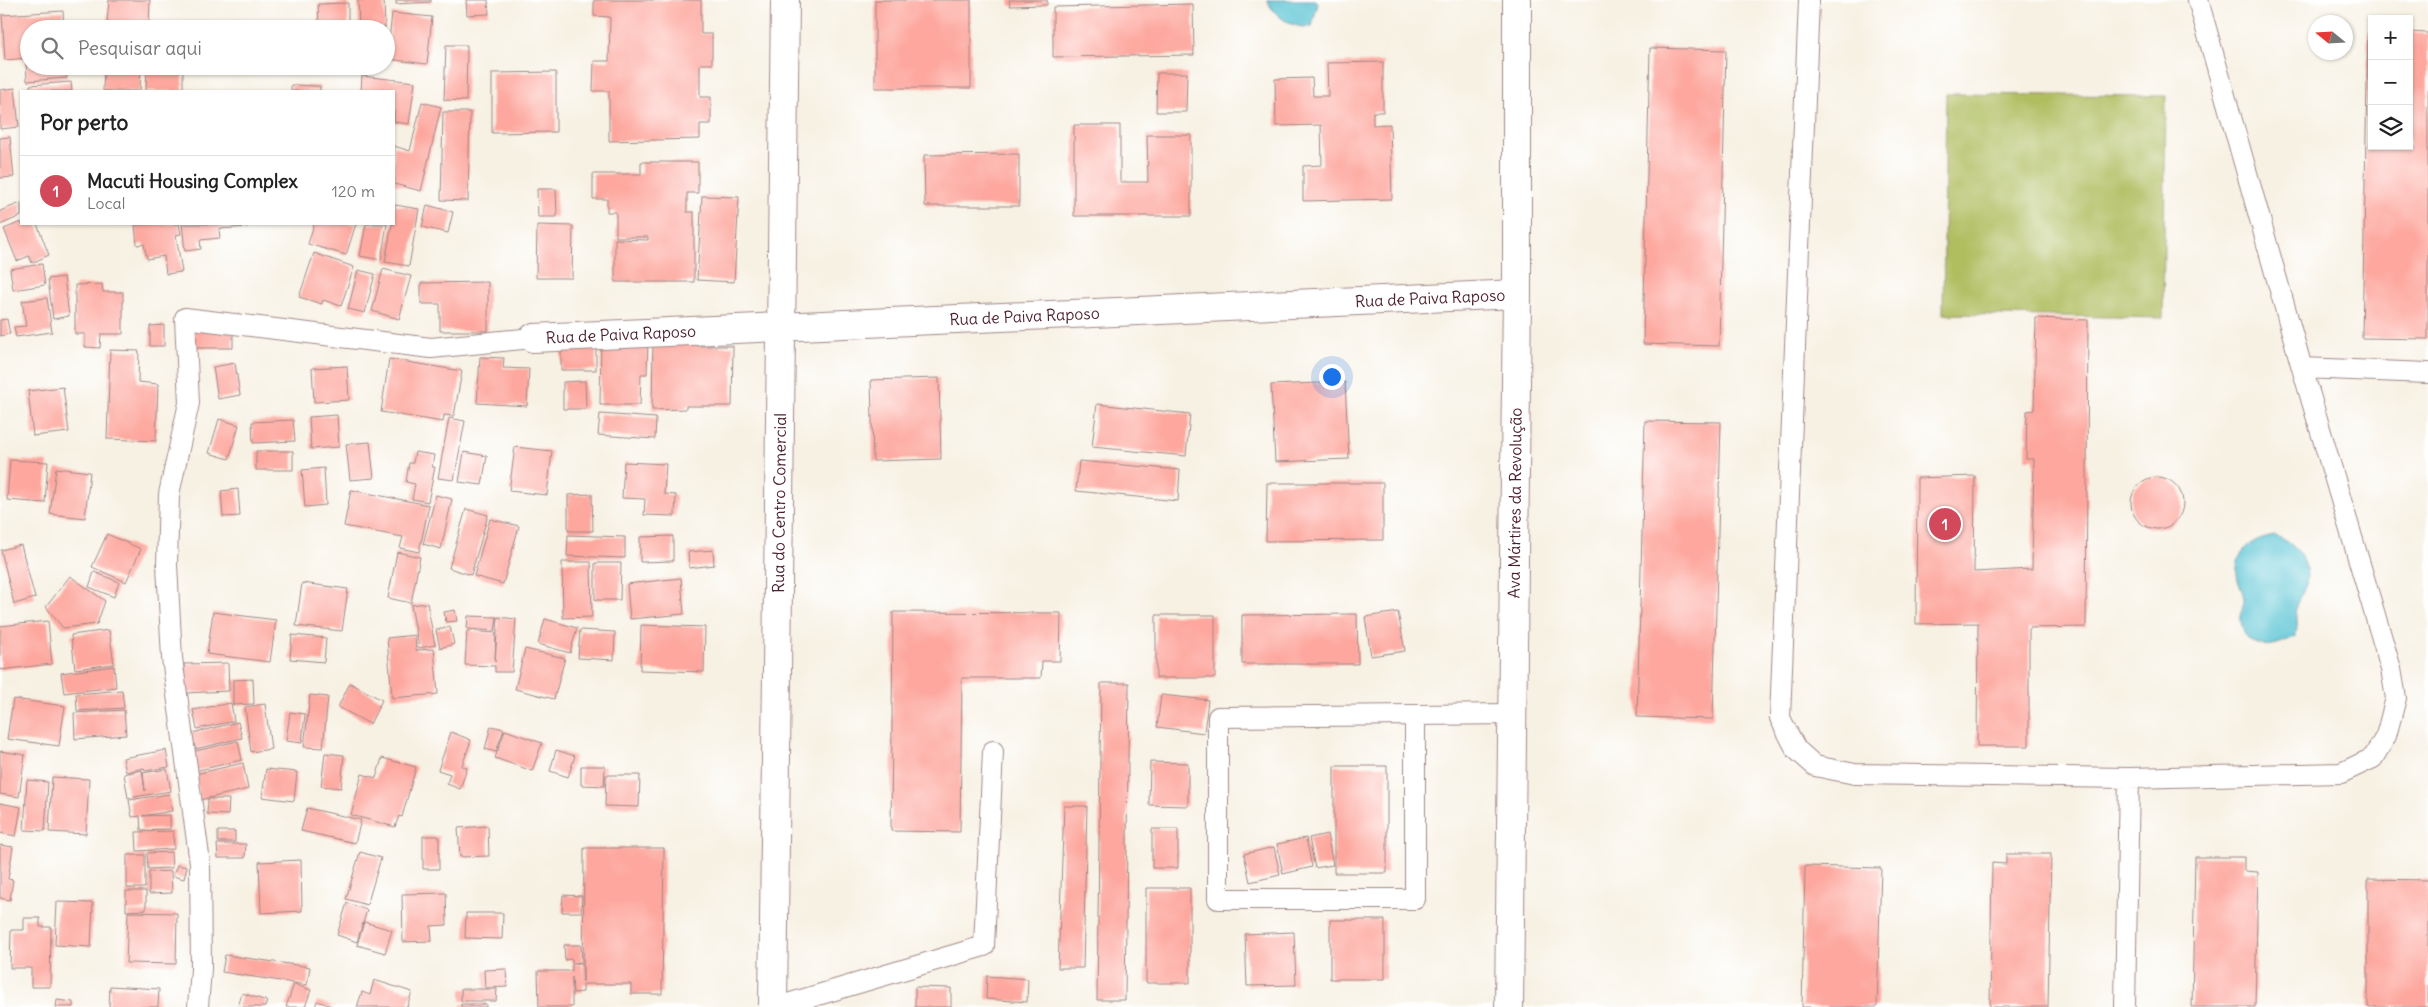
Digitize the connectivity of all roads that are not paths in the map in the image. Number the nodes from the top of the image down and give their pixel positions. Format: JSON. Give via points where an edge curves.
{"nodes":[{"id":1,"x":785,"y":0,"type":"edge"},
{"id":2,"x":1517,"y":0,"type":"edge"},
{"id":3,"x":1810,"y":0,"type":"edge"},
{"id":4,"x":2198,"y":0,"type":"edge"},
{"id":5,"x":1517,"y":294,"type":"junction"},
{"id":6,"x":780,"y":327,"type":"junction"},
{"id":7,"x":533,"y":338,"type":"joint"},
{"id":8,"x":2302,"y":368,"type":"junction"},
{"id":9,"x":2428,"y":373,"type":"edge"},
{"id":10,"x":1513,"y":714,"type":"junction"},
{"id":11,"x":1415,"y":715,"type":"junction"},
{"id":12,"x":993,"y":751,"type":"dead end"},
{"id":13,"x":2129,"y":778,"type":"junction"},
{"id":14,"x":198,"y":1007,"type":"edge"},
{"id":15,"x":773,"y":1007,"type":"edge"},
{"id":16,"x":777,"y":1007,"type":"edge"},
{"id":17,"x":1509,"y":1007,"type":"edge"},
{"id":18,"x":2125,"y":1007,"type":"edge"}],
"edges":[{"from":1,"to":6,"type":"street","name":"Rua do Centro Comercial"},
{"from":2,"to":5,"type":"street","name":"Ava Mártires da Revolução"},
{"from":3,"to":13,"type":"lane","via":[[1780,718],[1796,749],[1814,766],[1855,774]]},
{"from":4,"to":8,"type":"lane"},
{"from":5,"to":6,"type":"street","name":"Rua de Paiva Raposo"},
{"from":5,"to":10,"type":"street","name":"Ava Mártires da Revolução"},
{"from":6,"to":7,"type":"street","name":"Rua de Paiva Raposo"},
{"from":6,"to":15,"type":"street","name":"Rua do Centro Comercial"},
{"from":7,"to":14,"type":"lane","via":[[431,348],[185,318],[190,403],[169,494],[167,565],[172,658],[200,863]]},
{"from":8,"to":9,"type":"lane"},
{"from":8,"to":13,"type":"lane","via":[[2391,669],[2396,698],[2386,736],[2372,758],[2341,772]]},
{"from":10,"to":11,"type":"lane"},
{"from":10,"to":17,"type":"street","name":"Ava Mártires da Revolução"},
{"from":11,"to":11,"type":"lane","via":[[1415,899],[1218,900],[1218,717]]},
{"from":12,"to":16,"type":"lane","via":[[984,946]]},
{"from":13,"to":18,"type":"lane"}]}
